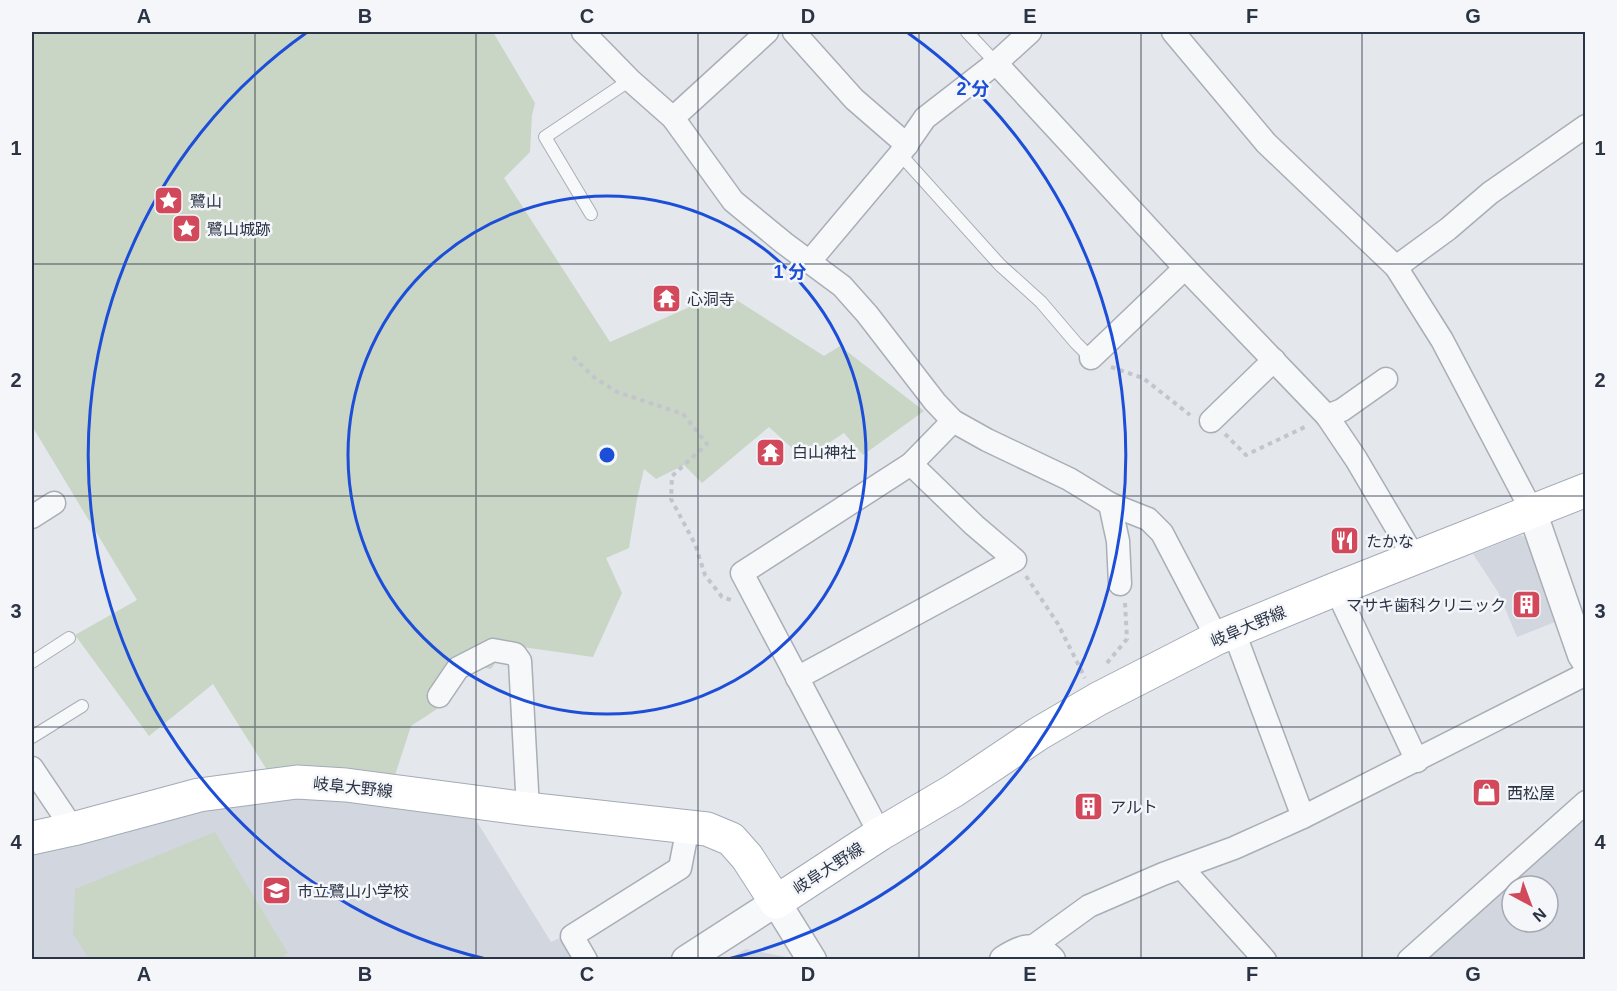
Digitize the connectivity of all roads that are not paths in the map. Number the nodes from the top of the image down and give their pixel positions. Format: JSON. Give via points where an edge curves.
{"nodes":[{"id":1,"x":583,"y":32,"type":"edge"},
{"id":2,"x":767,"y":32,"type":"edge"},
{"id":3,"x":794,"y":32,"type":"edge"},
{"id":4,"x":967,"y":32,"type":"edge"},
{"id":5,"x":1030,"y":32,"type":"edge"},
{"id":6,"x":1173,"y":32,"type":"edge"},
{"id":7,"x":996,"y":63,"type":"junction"},
{"id":8,"x":630,"y":80,"type":"junction"},
{"id":9,"x":673,"y":118,"type":"junction"},
{"id":10,"x":1586,"y":126,"type":"edge"},
{"id":11,"x":904,"y":149,"type":"junction"},
{"id":12,"x":591,"y":214,"type":"dead end"},
{"id":13,"x":810,"y":261,"type":"junction"},
{"id":14,"x":1185,"y":267,"type":"junction"},
{"id":15,"x":1396,"y":267,"type":"junction"},
{"id":16,"x":1091,"y":358,"type":"joint"},
{"id":17,"x":1274,"y":360,"type":"junction"},
{"id":18,"x":1386,"y":379,"type":"dead end"},
{"id":19,"x":1327,"y":416,"type":"junction"},
{"id":20,"x":953,"y":421,"type":"junction"},
{"id":21,"x":1211,"y":421,"type":"road end"},
{"id":22,"x":911,"y":464,"type":"junction"},
{"id":23,"x":1586,"y":490,"type":"edge"},
{"id":24,"x":54,"y":503,"type":"dead end"},
{"id":25,"x":1110,"y":504,"type":"junction"},
{"id":26,"x":1532,"y":511,"type":"junction"},
{"id":27,"x":32,"y":517,"type":"edge"},
{"id":28,"x":1415,"y":559,"type":"junction"},
{"id":29,"x":1120,"y":584,"type":"road end"},
{"id":30,"x":1336,"y":589,"type":"junction"},
{"id":31,"x":1226,"y":635,"type":"junction"},
{"id":32,"x":69,"y":638,"type":"dead end"},
{"id":33,"x":1586,"y":661,"type":"edge"},
{"id":34,"x":32,"y":662,"type":"edge"},
{"id":35,"x":1586,"y":674,"type":"edge"},
{"id":36,"x":797,"y":678,"type":"junction"},
{"id":37,"x":439,"y":696,"type":"dead end"},
{"id":38,"x":82,"y":706,"type":"dead end"},
{"id":39,"x":32,"y":737,"type":"edge"},
{"id":40,"x":1417,"y":761,"type":"junction"},
{"id":41,"x":32,"y":768,"type":"edge"},
{"id":42,"x":1586,"y":802,"type":"edge"},
{"id":43,"x":528,"y":809,"type":"junction"},
{"id":44,"x":1303,"y":817,"type":"junction"},
{"id":45,"x":688,"y":827,"type":"junction"},
{"id":46,"x":74,"y":829,"type":"junction"},
{"id":47,"x":880,"y":834,"type":"junction"},
{"id":48,"x":32,"y":838,"type":"edge"},
{"id":49,"x":1182,"y":868,"type":"junction"},
{"id":50,"x":776,"y":902,"type":"junction"},
{"id":51,"x":1041,"y":954,"type":"edge"},
{"id":52,"x":586,"y":960,"type":"edge"},
{"id":53,"x":686,"y":960,"type":"edge"},
{"id":54,"x":812,"y":960,"type":"edge"},
{"id":55,"x":1004,"y":960,"type":"edge"},
{"id":56,"x":1265,"y":960,"type":"edge"},
{"id":57,"x":1409,"y":960,"type":"edge"}],
"edges":[{"from":1,"to":8,"type":"street"},
{"from":2,"to":9,"type":"street"},
{"from":3,"to":11,"type":"street"},
{"from":4,"to":7,"type":"lane"},
{"from":5,"to":7,"type":"street"},
{"from":6,"to":15,"type":"street","via":[[1266,143]]},
{"from":7,"to":11,"type":"street","via":[[925,118]]},
{"from":7,"to":14,"type":"street"},
{"from":8,"to":9,"type":"street"},
{"from":8,"to":12,"type":"lane","via":[[545,136]]},
{"from":9,"to":13,"type":"street","via":[[733,201]]},
{"from":10,"to":15,"type":"street","via":[[1490,193]]},
{"from":11,"to":13,"type":"street"},
{"from":11,"to":16,"type":"lane","via":[[1000,265],[1041,302]]},
{"from":13,"to":20,"type":"street","via":[[842,286]]},
{"from":14,"to":16,"type":"street"},
{"from":14,"to":17,"type":"street"},
{"from":15,"to":26,"type":"street","via":[[1442,340]]},
{"from":17,"to":19,"type":"street"},
{"from":17,"to":21,"type":"street"},
{"from":18,"to":19,"type":"street"},
{"from":19,"to":28,"type":"street"},
{"from":20,"to":22,"type":"street"},
{"from":20,"to":25,"type":"street"},
{"from":22,"to":36,"type":"street","via":[[742,573]]},
{"from":22,"to":36,"type":"street","via":[[1015,560]]},
{"from":23,"to":26,"type":"main road","name":"岐阜大野線"},
{"from":24,"to":27,"type":"street"},
{"from":25,"to":29,"type":"street","via":[[1118,541]]},
{"from":25,"to":31,"type":"street","via":[[1148,519],[1162,533]]},
{"from":26,"to":28,"type":"main road","name":"岐阜大野線"},
{"from":26,"to":33,"type":"street"},
{"from":28,"to":30,"type":"main road","name":"岐阜大野線"},
{"from":30,"to":31,"type":"main road","name":"岐阜大野線"},
{"from":30,"to":40,"type":"street"},
{"from":31,"to":44,"type":"street"},
{"from":31,"to":47,"type":"main road","name":"岐阜大野線","via":[[1088,705]]},
{"from":32,"to":34,"type":"lane"},
{"from":35,"to":40,"type":"street"},
{"from":36,"to":47,"type":"street"},
{"from":37,"to":43,"type":"street","via":[[458,668],[493,650],[515,654],[520,661]]},
{"from":38,"to":39,"type":"lane"},
{"from":40,"to":44,"type":"street"},
{"from":41,"to":46,"type":"street"},
{"from":42,"to":57,"type":"street"},
{"from":43,"to":45,"type":"main road","name":"岐阜大野線"},
{"from":43,"to":46,"type":"main road","name":"岐阜大野線","via":[[297,782],[199,795]]},
{"from":44,"to":49,"type":"street"},
{"from":45,"to":50,"type":"main road","name":"岐阜大野線","via":[[707,829],[731,839],[747,856]]},
{"from":45,"to":52,"type":"street","via":[[680,868],[572,936]]},
{"from":46,"to":48,"type":"main road","name":"岐阜大野線"},
{"from":47,"to":50,"type":"main road","name":"岐阜大野線"},
{"from":49,"to":51,"type":"street","via":[[1089,906]]},
{"from":49,"to":56,"type":"street"},
{"from":50,"to":53,"type":"street"},
{"from":50,"to":54,"type":"street"},
{"from":51,"to":55,"type":"street","via":[[1020,950]]}]}
